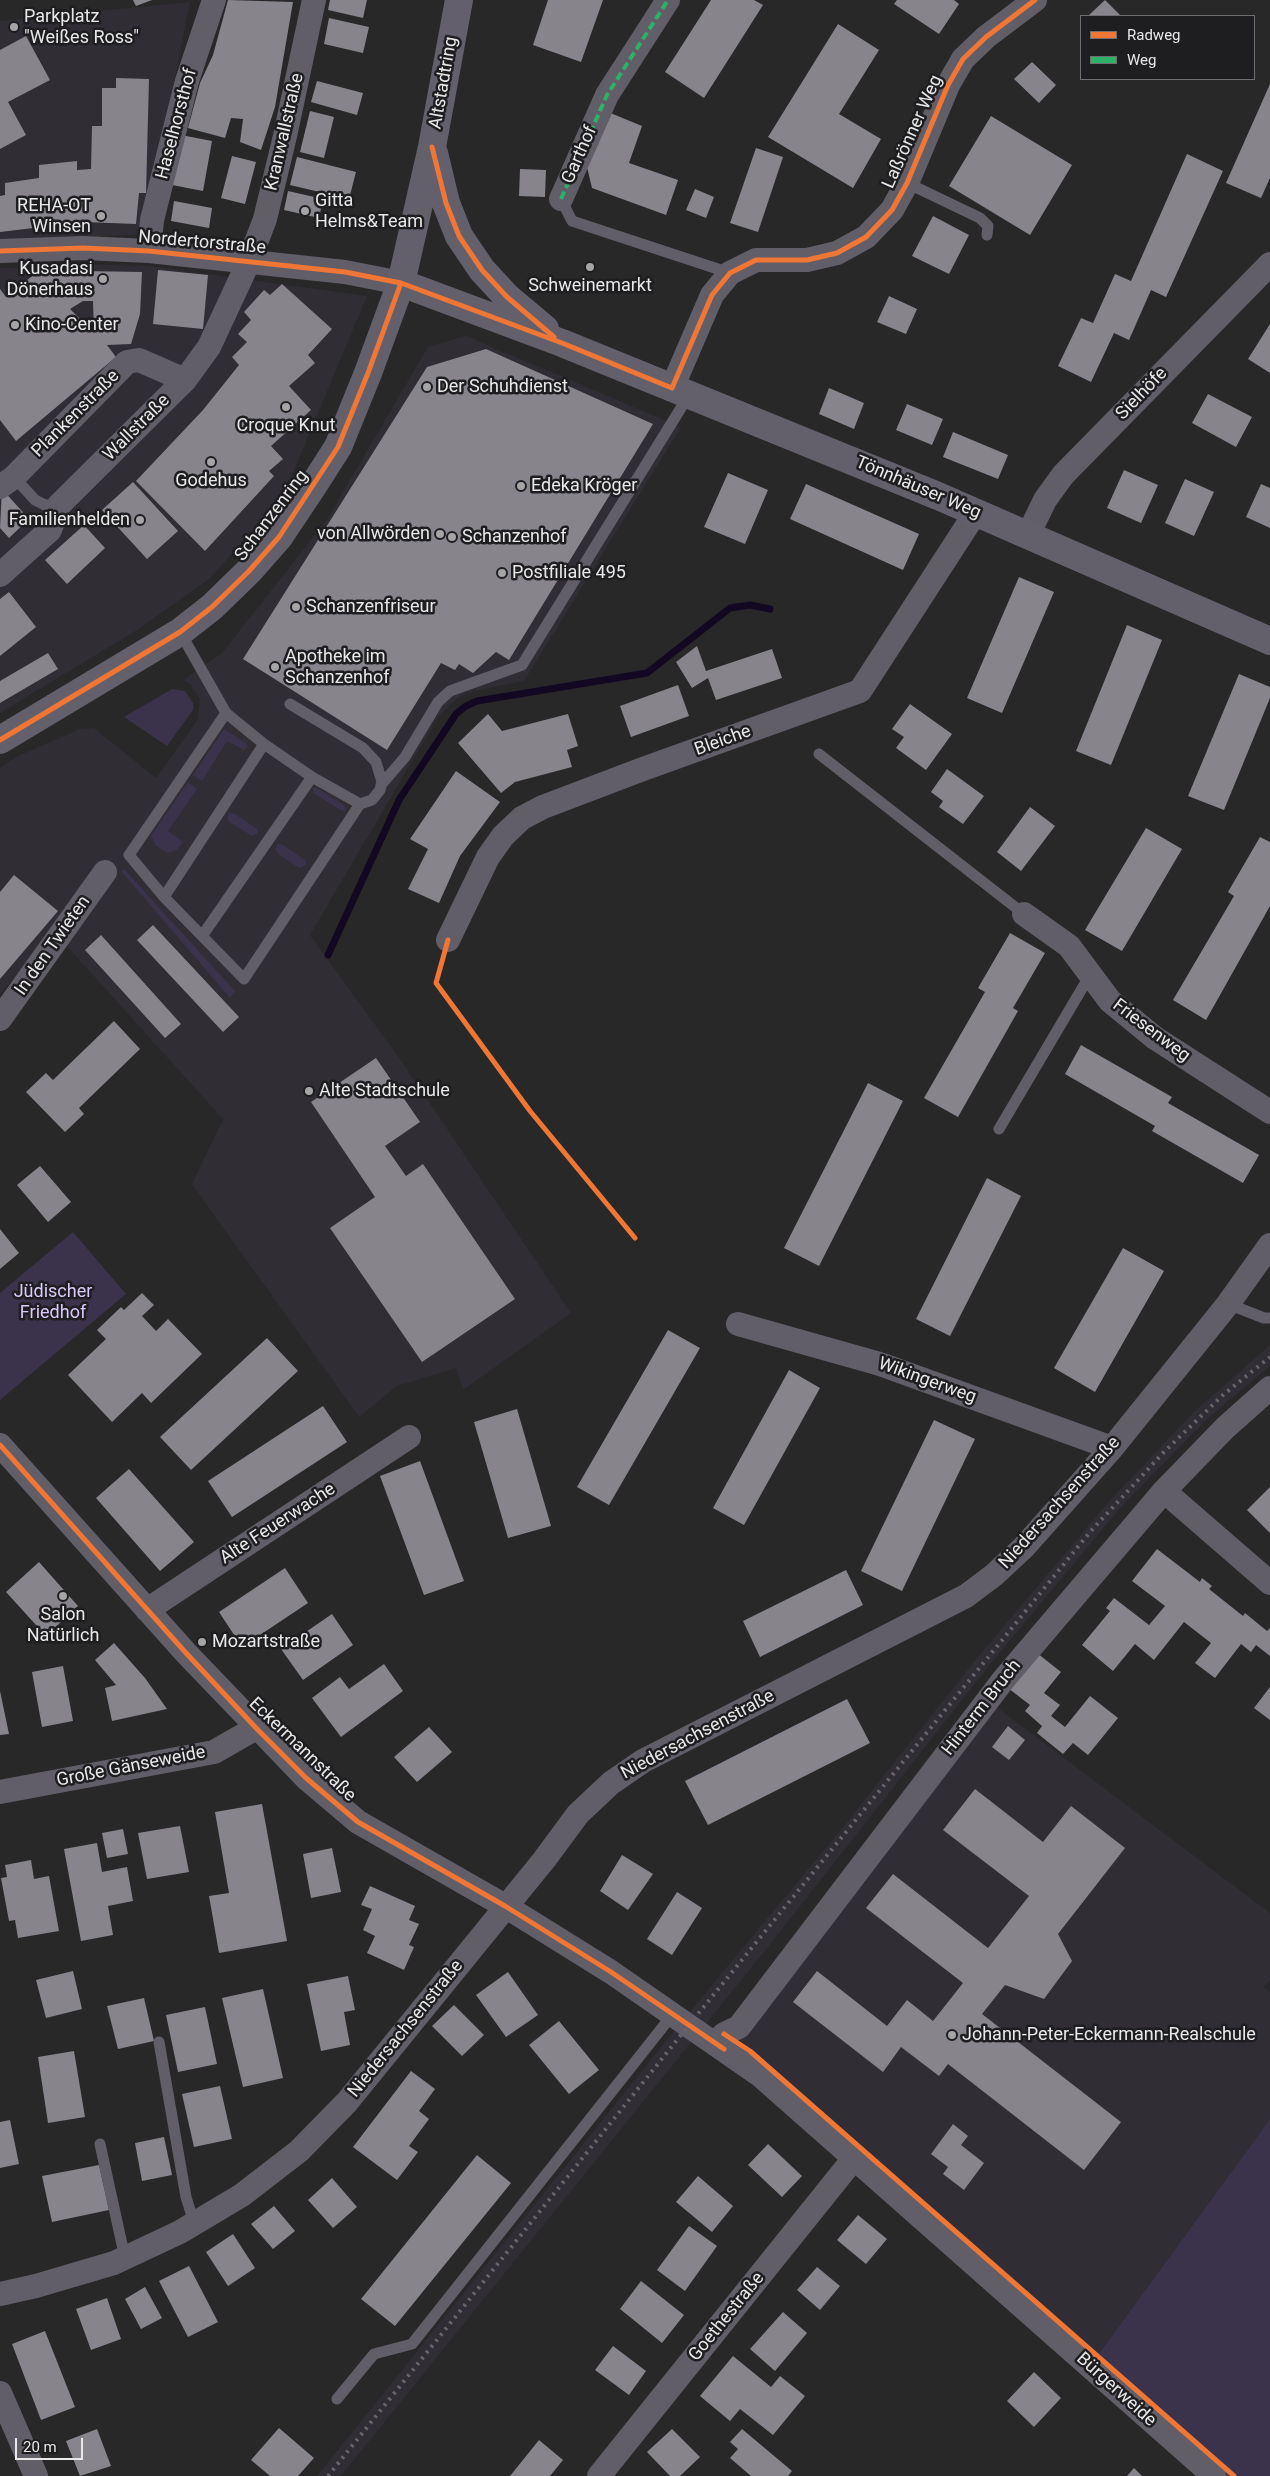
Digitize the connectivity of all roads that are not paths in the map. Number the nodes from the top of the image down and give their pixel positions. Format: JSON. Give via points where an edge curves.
{"nodes":[{"id":1,"x":214,"y":0,"type":"edge"},
{"id":2,"x":314,"y":0,"type":"edge"},
{"id":3,"x":459,"y":0,"type":"edge"},
{"id":4,"x":668,"y":0,"type":"edge"},
{"id":5,"x":1035,"y":0,"type":"edge"},
{"id":6,"x":432,"y":147,"type":"junction"},
{"id":7,"x":907,"y":183,"type":"junction"},
{"id":8,"x":561,"y":199,"type":"joint"},
{"id":9,"x":987,"y":235,"type":"dead end"},
{"id":10,"x":0,"y":250,"type":"edge"},
{"id":11,"x":149,"y":251,"type":"junction"},
{"id":12,"x":249,"y":261,"type":"junction"},
{"id":13,"x":1270,"y":264,"type":"edge"},
{"id":14,"x":730,"y":273,"type":"junction"},
{"id":15,"x":401,"y":283,"type":"junction"},
{"id":16,"x":562,"y":343,"type":"junction"},
{"id":17,"x":185,"y":380,"type":"junction"},
{"id":18,"x":681,"y":391,"type":"junction"},
{"id":19,"x":7,"y":482,"type":"edge"},
{"id":20,"x":59,"y":505,"type":"junction"},
{"id":21,"x":976,"y":512,"type":"junction"},
{"id":22,"x":1028,"y":535,"type":"junction"},
{"id":23,"x":0,"y":575,"type":"edge"},
{"id":24,"x":180,"y":632,"type":"junction"},
{"id":25,"x":1270,"y":641,"type":"edge"},
{"id":26,"x":290,"y":704,"type":"dead end"},
{"id":27,"x":226,"y":713,"type":"junction"},
{"id":28,"x":0,"y":740,"type":"edge"},
{"id":29,"x":264,"y":744,"type":"junction"},
{"id":30,"x":819,"y":754,"type":"dead end"},
{"id":31,"x":312,"y":777,"type":"junction"},
{"id":32,"x":381,"y":785,"type":"junction"},
{"id":33,"x":360,"y":804,"type":"junction"},
{"id":34,"x":105,"y":872,"type":"dead end"},
{"id":35,"x":164,"y":896,"type":"junction"},
{"id":36,"x":1024,"y":914,"type":"joint"},
{"id":37,"x":202,"y":936,"type":"junction"},
{"id":38,"x":448,"y":940,"type":"dead end"},
{"id":39,"x":1090,"y":975,"type":"junction"},
{"id":40,"x":0,"y":1019,"type":"edge"},
{"id":41,"x":1270,"y":1112,"type":"edge"},
{"id":42,"x":999,"y":1129,"type":"dead end"},
{"id":43,"x":1270,"y":1245,"type":"edge"},
{"id":44,"x":1228,"y":1304,"type":"junction"},
{"id":45,"x":1270,"y":1318,"type":"edge"},
{"id":46,"x":738,"y":1324,"type":"dead end"},
{"id":47,"x":1270,"y":1388,"type":"edge"},
{"id":48,"x":409,"y":1438,"type":"dead end"},
{"id":49,"x":0,"y":1445,"type":"edge"},
{"id":50,"x":1112,"y":1448,"type":"junction"},
{"id":51,"x":1164,"y":1491,"type":"junction"},
{"id":52,"x":1270,"y":1583,"type":"edge"},
{"id":53,"x":147,"y":1610,"type":"junction"},
{"id":54,"x":256,"y":1728,"type":"junction"},
{"id":55,"x":0,"y":1792,"type":"edge"},
{"id":56,"x":505,"y":1906,"type":"junction"},
{"id":57,"x":673,"y":2014,"type":"junction"},
{"id":58,"x":159,"y":2042,"type":"dead end"},
{"id":59,"x":724,"y":2048,"type":"junction"},
{"id":60,"x":100,"y":2144,"type":"dead end"},
{"id":61,"x":855,"y":2157,"type":"junction"},
{"id":62,"x":194,"y":2223,"type":"junction"},
{"id":63,"x":125,"y":2258,"type":"junction"},
{"id":64,"x":0,"y":2294,"type":"edge"},
{"id":65,"x":0,"y":2393,"type":"edge"},
{"id":66,"x":336,"y":2399,"type":"dead end"},
{"id":67,"x":36,"y":2476,"type":"edge"},
{"id":68,"x":600,"y":2476,"type":"edge"},
{"id":69,"x":1214,"y":2476,"type":"edge"}],
"edges":[{"from":1,"to":11,"type":"street","name":"Haselhorsthof","via":[[187,81],[152,220]]},
{"from":2,"to":12,"type":"street","name":"Kranwallstraße","via":[[286,136],[265,219]]},
{"from":3,"to":6,"type":"main road","name":"Altstadtring"},
{"from":4,"to":8,"type":"street","name":"Garthof","via":[[607,95]]},
{"from":5,"to":7,"type":"street","name":"Laßrönner Weg","via":[[963,59],[948,85]]},
{"from":6,"to":15,"type":"main road","name":"Altstadtring"},
{"from":6,"to":16,"type":"main road","name":"Tönnhäuser Weg","via":[[446,203],[459,236],[482,270],[507,297]]},
{"from":7,"to":9,"type":"lane","via":[[980,218],[988,226]]},
{"from":7,"to":14,"type":"street","name":"Laßrönner Weg","via":[[892,210],[866,236],[837,253],[807,260],[756,260]]},
{"from":8,"to":14,"type":"lane","name":"Garthof","via":[[572,221]]},
{"from":10,"to":11,"type":"street","name":"Nordertorstraße","via":[[82,248]]},
{"from":11,"to":12,"type":"street","name":"Nordertorstraße"},
{"from":12,"to":15,"type":"street","name":"Nordertorstraße","via":[[345,272]]},
{"from":12,"to":17,"type":"street","name":"Wallstraße","via":[[209,348]]},
{"from":13,"to":22,"type":"street","name":"Sielhöfe","via":[[1063,475],[1045,500]]},
{"from":14,"to":18,"type":"street","name":"Laßrönner Weg","via":[[712,295]]},
{"from":15,"to":16,"type":"main road","name":"Tönnhäuser Weg"},
{"from":15,"to":24,"type":"main road","name":"Schanzenring","via":[[338,447],[279,537],[212,607]]},
{"from":16,"to":18,"type":"main road","name":"Tönnhäuser Weg"},
{"from":17,"to":19,"type":"street","name":"Plankenstraße","via":[[139,360],[128,362]]},
{"from":17,"to":20,"type":"street","name":"Wallstraße"},
{"from":18,"to":21,"type":"main road","name":"Tönnhäuser Weg"},
{"from":18,"to":32,"type":"lane","via":[[522,665],[450,691],[438,702],[405,757]]},
{"from":19,"to":20,"type":"lane","via":[[45,505]]},
{"from":20,"to":23,"type":"street","name":"Wallstraße","via":[[50,530]]},
{"from":21,"to":22,"type":"main road","name":"Tönnhäuser Weg"},
{"from":21,"to":38,"type":"street","name":"Bleiche","via":[[860,691],[643,769],[522,818],[488,857]]},
{"from":22,"to":25,"type":"main road","name":"Tönnhäuser Weg"},
{"from":24,"to":27,"type":"lane"},
{"from":24,"to":28,"type":"main road","name":"Schanzenring"},
{"from":26,"to":32,"type":"lane","via":[[363,748],[376,762]]},
{"from":27,"to":29,"type":"lane"},
{"from":27,"to":35,"type":"lane","via":[[129,855]]},
{"from":29,"to":31,"type":"lane"},
{"from":29,"to":35,"type":"lane"},
{"from":30,"to":36,"type":"lane"},
{"from":31,"to":33,"type":"lane"},
{"from":31,"to":37,"type":"lane"},
{"from":32,"to":33,"type":"lane","via":[[377,796]]},
{"from":33,"to":37,"type":"lane","via":[[244,979]]},
{"from":34,"to":40,"type":"street","name":"In den Twieten"},
{"from":35,"to":37,"type":"lane"},
{"from":36,"to":39,"type":"street","name":"Friesenweg","via":[[1068,946]]},
{"from":39,"to":41,"type":"street","name":"Friesenweg","via":[[1110,1002],[1155,1038]]},
{"from":39,"to":42,"type":"lane"},
{"from":43,"to":44,"type":"street","name":"Niedersachsenstraße"},
{"from":44,"to":45,"type":"lane"},
{"from":44,"to":50,"type":"street","name":"Niedersachsenstraße"},
{"from":46,"to":50,"type":"street","name":"Wikingerweg","via":[[880,1364]]},
{"from":47,"to":51,"type":"street","name":"Hinterm Bruch","via":[[1225,1428]]},
{"from":48,"to":53,"type":"street","name":"Alte Feuerwache"},
{"from":49,"to":53,"type":"street","name":"Eckermannstraße"},
{"from":50,"to":56,"type":"street","name":"Niedersachsenstraße","via":[[1024,1547],[966,1596],[643,1761],[611,1783],[578,1814]]},
{"from":51,"to":52,"type":"street"},
{"from":51,"to":59,"type":"street","name":"Hinterm Bruch","via":[[1004,1678],[739,2027],[724,2034]]},
{"from":53,"to":54,"type":"street","name":"Eckermannstraße"},
{"from":54,"to":55,"type":"street","name":"Große Gänseweide","via":[[214,1752]]},
{"from":54,"to":56,"type":"street","name":"Eckermannstraße","via":[[306,1778],[358,1822]]},
{"from":56,"to":57,"type":"street","name":"Eckermannstraße"},
{"from":56,"to":62,"type":"street","name":"Niedersachsenstraße","via":[[347,2102],[299,2151],[242,2195]]},
{"from":57,"to":59,"type":"street","name":"Eckermannstraße"},
{"from":57,"to":66,"type":"lane","via":[[412,2344],[374,2354]]},
{"from":58,"to":62,"type":"lane","via":[[186,2197]]},
{"from":59,"to":61,"type":"street","name":"Bürgerweide"},
{"from":60,"to":63,"type":"lane"},
{"from":61,"to":68,"type":"street","name":"Goethestraße"},
{"from":61,"to":69,"type":"street","name":"Bürgerweide"},
{"from":62,"to":63,"type":"street","name":"Niedersachsenstraße"},
{"from":63,"to":64,"type":"street","name":"Niedersachsenstraße"},
{"from":65,"to":67,"type":"street"}]}
